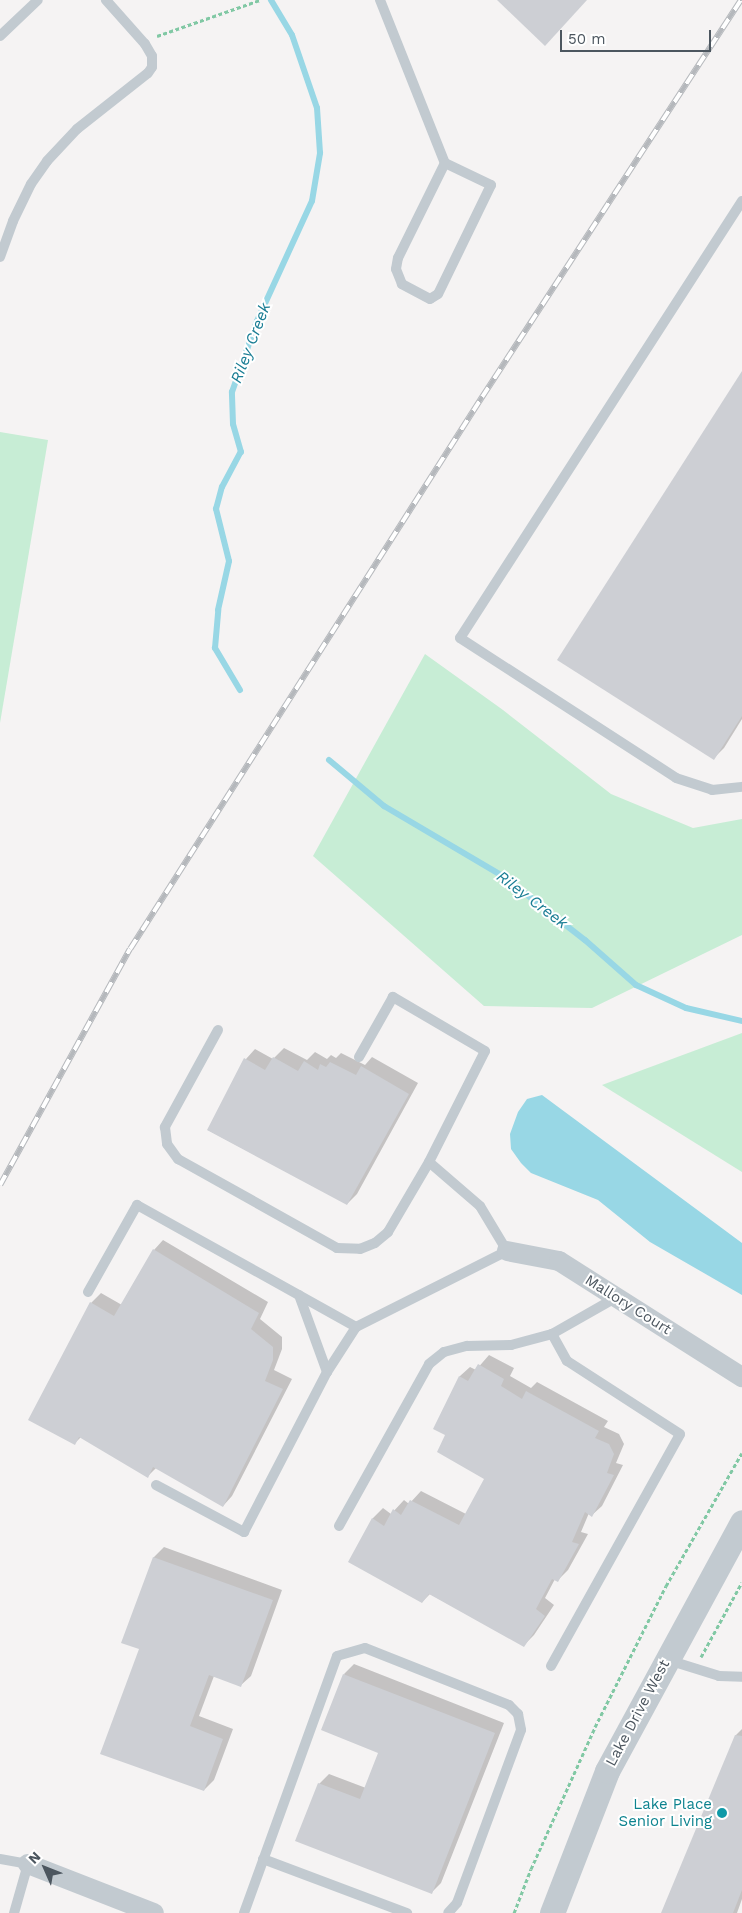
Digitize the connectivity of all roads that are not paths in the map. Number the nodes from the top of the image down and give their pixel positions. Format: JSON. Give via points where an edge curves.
{"nodes":[{"id":1,"x":38,"y":0,"type":"edge"},
{"id":2,"x":106,"y":0,"type":"edge"},
{"id":3,"x":380,"y":0,"type":"edge"},
{"id":4,"x":0,"y":36,"type":"edge"},
{"id":5,"x":445,"y":163,"type":"junction"},
{"id":6,"x":742,"y":201,"type":"edge"},
{"id":7,"x":0,"y":256,"type":"edge"},
{"id":8,"x":742,"y":787,"type":"edge"},
{"id":9,"x":218,"y":1030,"type":"dead end"},
{"id":10,"x":359,"y":1058,"type":"dead end"},
{"id":11,"x":429,"y":1162,"type":"junction"},
{"id":12,"x":507,"y":1251,"type":"junction"},
{"id":13,"x":88,"y":1292,"type":"dead end"},
{"id":14,"x":299,"y":1295,"type":"junction"},
{"id":15,"x":617,"y":1297,"type":"junction"},
{"id":16,"x":356,"y":1327,"type":"junction"},
{"id":17,"x":552,"y":1334,"type":"junction"},
{"id":18,"x":327,"y":1372,"type":"junction"},
{"id":19,"x":742,"y":1377,"type":"edge"},
{"id":20,"x":156,"y":1485,"type":"dead end"},
{"id":21,"x":742,"y":1522,"type":"edge"},
{"id":22,"x":339,"y":1526,"type":"dead end"},
{"id":23,"x":668,"y":1660,"type":"junction"},
{"id":24,"x":552,"y":1666,"type":"dead end"},
{"id":25,"x":742,"y":1677,"type":"edge"},
{"id":26,"x":0,"y":1859,"type":"edge"},
{"id":27,"x":262,"y":1859,"type":"junction"},
{"id":28,"x":28,"y":1864,"type":"junction"},
{"id":29,"x":14,"y":1913,"type":"edge"},
{"id":30,"x":154,"y":1913,"type":"edge"},
{"id":31,"x":244,"y":1913,"type":"edge"},
{"id":32,"x":407,"y":1913,"type":"edge"},
{"id":33,"x":448,"y":1913,"type":"edge"},
{"id":34,"x":552,"y":1913,"type":"edge"}],
"edges":[{"from":1,"to":4,"type":"lane"},
{"from":2,"to":7,"type":"lane","via":[[142,41],[152,56],[152,67],[77,129],[47,161],[31,184]]},
{"from":3,"to":5,"type":"lane"},
{"from":5,"to":5,"type":"lane","via":[[491,186],[438,294],[430,299],[402,284],[396,269],[398,258]]},
{"from":6,"to":8,"type":"lane","via":[[460,638],[676,778],[712,790]]},
{"from":9,"to":11,"type":"lane","via":[[165,1127],[167,1144],[178,1159],[337,1248],[360,1249],[376,1243],[388,1232]]},
{"from":10,"to":11,"type":"lane","via":[[393,997],[486,1051]]},
{"from":11,"to":12,"type":"lane","via":[[480,1206]]},
{"from":12,"to":15,"type":"street","name":"Mallory Court","via":[[558,1261]]},
{"from":12,"to":16,"type":"lane"},
{"from":13,"to":14,"type":"lane","via":[[137,1205]]},
{"from":14,"to":16,"type":"lane"},
{"from":14,"to":18,"type":"lane"},
{"from":15,"to":17,"type":"lane"},
{"from":15,"to":19,"type":"street","name":"Mallory Court"},
{"from":16,"to":18,"type":"lane"},
{"from":17,"to":22,"type":"lane","via":[[511,1345],[466,1346],[444,1352],[429,1364]]},
{"from":17,"to":24,"type":"lane","via":[[567,1361],[680,1434]]},
{"from":18,"to":20,"type":"lane","via":[[244,1532]]},
{"from":21,"to":23,"type":"street","name":"Lake Drive West"},
{"from":23,"to":25,"type":"lane","via":[[719,1676]]},
{"from":23,"to":34,"type":"street","name":"Lake Drive West","via":[[607,1771]]},
{"from":26,"to":28,"type":"lane"},
{"from":27,"to":31,"type":"lane"},
{"from":27,"to":32,"type":"lane"},
{"from":27,"to":33,"type":"lane","via":[[337,1656],[365,1648],[509,1705],[518,1714],[521,1730],[457,1903]]},
{"from":28,"to":29,"type":"lane"},
{"from":28,"to":30,"type":"street"}]}
